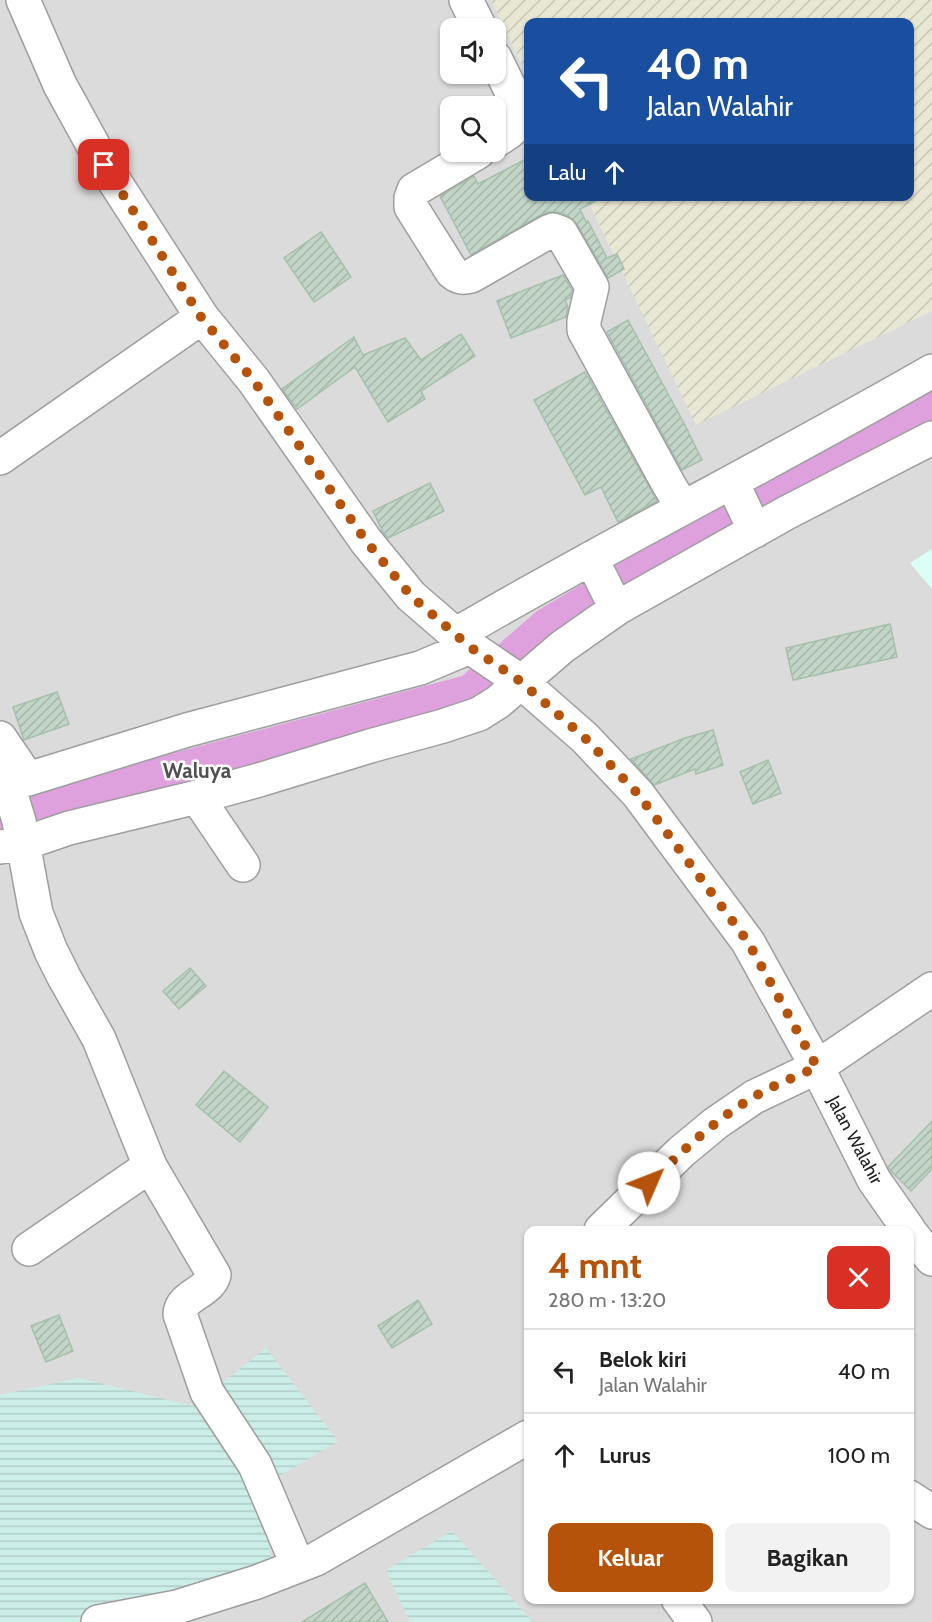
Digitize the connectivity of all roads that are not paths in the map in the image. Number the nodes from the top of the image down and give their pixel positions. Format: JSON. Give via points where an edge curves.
{"nodes":[{"id":1,"x":23,"y":0,"type":"edge"},
{"id":2,"x":466,"y":0,"type":"edge"},
{"id":3,"x":475,"y":18,"type":"edge"},
{"id":4,"x":506,"y":80,"type":"edge"},
{"id":5,"x":506,"y":135,"type":"edge"},
{"id":6,"x":461,"y":162,"type":"edge"},
{"id":7,"x":201,"y":317,"type":"junction"},
{"id":8,"x":932,"y":371,"type":"edge"},
{"id":9,"x":932,"y":438,"type":"edge"},
{"id":10,"x":0,"y":458,"type":"edge"},
{"id":11,"x":734,"y":484,"type":"junction"},
{"id":12,"x":683,"y":508,"type":"junction"},
{"id":13,"x":753,"y":525,"type":"junction"},
{"id":14,"x":603,"y":582,"type":"junction"},
{"id":15,"x":468,"y":645,"type":"junction"},
{"id":16,"x":518,"y":679,"type":"junction"},
{"id":17,"x":0,"y":738,"type":"edge"},
{"id":18,"x":11,"y":783,"type":"edge"},
{"id":19,"x":197,"y":797,"type":"junction"},
{"id":20,"x":14,"y":837,"type":"edge"},
{"id":21,"x":243,"y":865,"type":"dead end"},
{"id":22,"x":932,"y":989,"type":"edge"},
{"id":23,"x":817,"y":1067,"type":"junction"},
{"id":24,"x":150,"y":1166,"type":"junction"},
{"id":25,"x":605,"y":1226,"type":"edge"},
{"id":26,"x":905,"y":1226,"type":"edge"},
{"id":27,"x":29,"y":1249,"type":"dead end"},
{"id":28,"x":524,"y":1439,"type":"edge"},
{"id":29,"x":914,"y":1500,"type":"edge"},
{"id":30,"x":932,"y":1512,"type":"edge"},
{"id":31,"x":298,"y":1566,"type":"junction"},
{"id":32,"x":682,"y":1604,"type":"edge"},
{"id":33,"x":98,"y":1622,"type":"edge"},
{"id":34,"x":695,"y":1622,"type":"edge"}],
"edges":[{"from":1,"to":7,"type":"street","name":"Jalan Walahir","via":[[60,86],[104,165]]},
{"from":2,"to":3,"type":"street"},
{"from":4,"to":5,"type":"street","via":[[520,114],[517,125]]},
{"from":6,"to":12,"type":"street","via":[[414,190],[411,198],[411,207],[452,272],[458,277],[471,276],[548,232],[561,233],[592,287],[583,325],[586,334]]},
{"from":7,"to":10,"type":"street"},
{"from":7,"to":15,"type":"street","name":"Jalan Walahir","via":[[254,381],[366,541],[411,596]]},
{"from":8,"to":11,"type":"street"},
{"from":9,"to":13,"type":"street","via":[[786,513]]},
{"from":11,"to":12,"type":"street"},
{"from":11,"to":13,"type":"street"},
{"from":12,"to":14,"type":"street"},
{"from":13,"to":14,"type":"street"},
{"from":14,"to":15,"type":"street","via":[[516,599]]},
{"from":14,"to":16,"type":"street","via":[[562,647]]},
{"from":15,"to":16,"type":"street","name":"Jalan Walahir"},
{"from":15,"to":18,"type":"street","via":[[420,668],[187,730]]},
{"from":16,"to":19,"type":"street","via":[[498,702],[479,714]]},
{"from":16,"to":23,"type":"street","name":"Jalan Walahir","via":[[585,738],[638,794],[748,942]]},
{"from":17,"to":18,"type":"street"},
{"from":18,"to":20,"type":"street"},
{"from":19,"to":20,"type":"street"},
{"from":19,"to":21,"type":"street"},
{"from":20,"to":24,"type":"street","via":[[51,951],[99,1040]]},
{"from":22,"to":23,"type":"street"},
{"from":23,"to":25,"type":"street","via":[[754,1097],[716,1123]]},
{"from":23,"to":26,"type":"street","name":"Jalan Walahir","via":[[874,1180]]},
{"from":24,"to":27,"type":"street"},
{"from":24,"to":31,"type":"street","via":[[214,1275],[209,1285],[180,1309],[196,1364],[207,1392],[255,1465]]},
{"from":28,"to":31,"type":"street"},
{"from":29,"to":30,"type":"street"},
{"from":31,"to":33,"type":"street","via":[[177,1607]]},
{"from":32,"to":34,"type":"street"}]}
